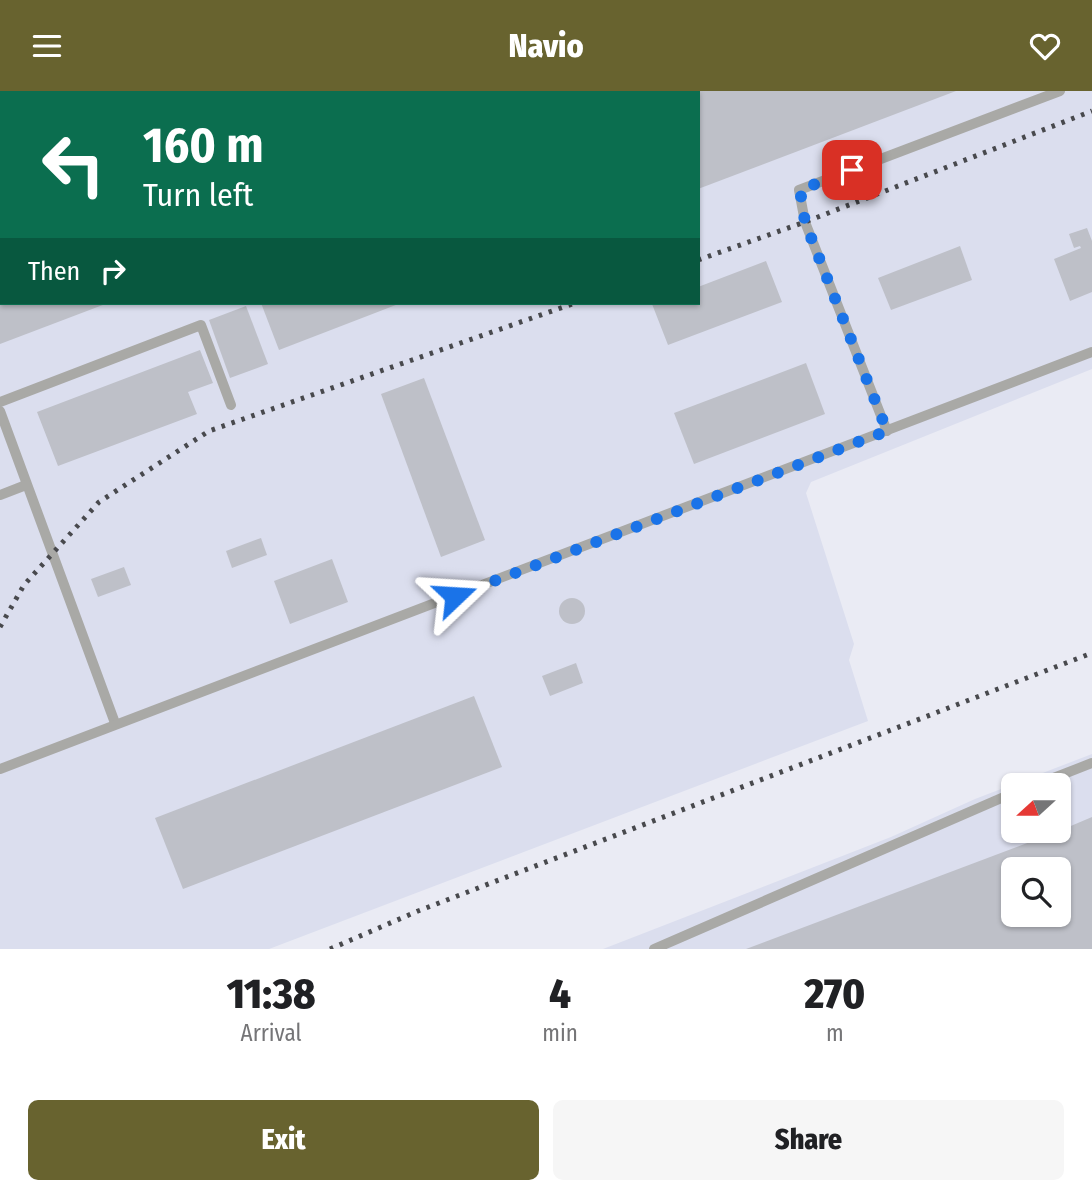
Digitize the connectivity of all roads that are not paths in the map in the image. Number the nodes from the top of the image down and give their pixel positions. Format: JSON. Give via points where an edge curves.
{"nodes":[{"id":1,"x":1059,"y":91,"type":"edge"},
{"id":2,"x":1092,"y":352,"type":"edge"},
{"id":3,"x":0,"y":403,"type":"edge"},
{"id":4,"x":231,"y":405,"type":"dead end"},
{"id":5,"x":0,"y":411,"type":"edge"},
{"id":6,"x":887,"y":431,"type":"junction"},
{"id":7,"x":26,"y":485,"type":"junction"},
{"id":8,"x":0,"y":495,"type":"edge"},
{"id":9,"x":115,"y":723,"type":"junction"},
{"id":10,"x":1092,"y":763,"type":"edge"},
{"id":11,"x":0,"y":769,"type":"edge"},
{"id":12,"x":1066,"y":773,"type":"edge"},
{"id":13,"x":1001,"y":798,"type":"edge"},
{"id":14,"x":654,"y":949,"type":"edge"}],
"edges":[{"from":1,"to":6,"type":"lane","via":[[800,190],[805,222]]},
{"from":2,"to":6,"type":"lane"},
{"from":3,"to":4,"type":"lane","via":[[201,325]]},
{"from":5,"to":7,"type":"lane"},
{"from":6,"to":9,"type":"lane"},
{"from":7,"to":8,"type":"lane"},
{"from":7,"to":9,"type":"lane"},
{"from":9,"to":11,"type":"lane"},
{"from":10,"to":12,"type":"lane"},
{"from":13,"to":14,"type":"lane"}]}
